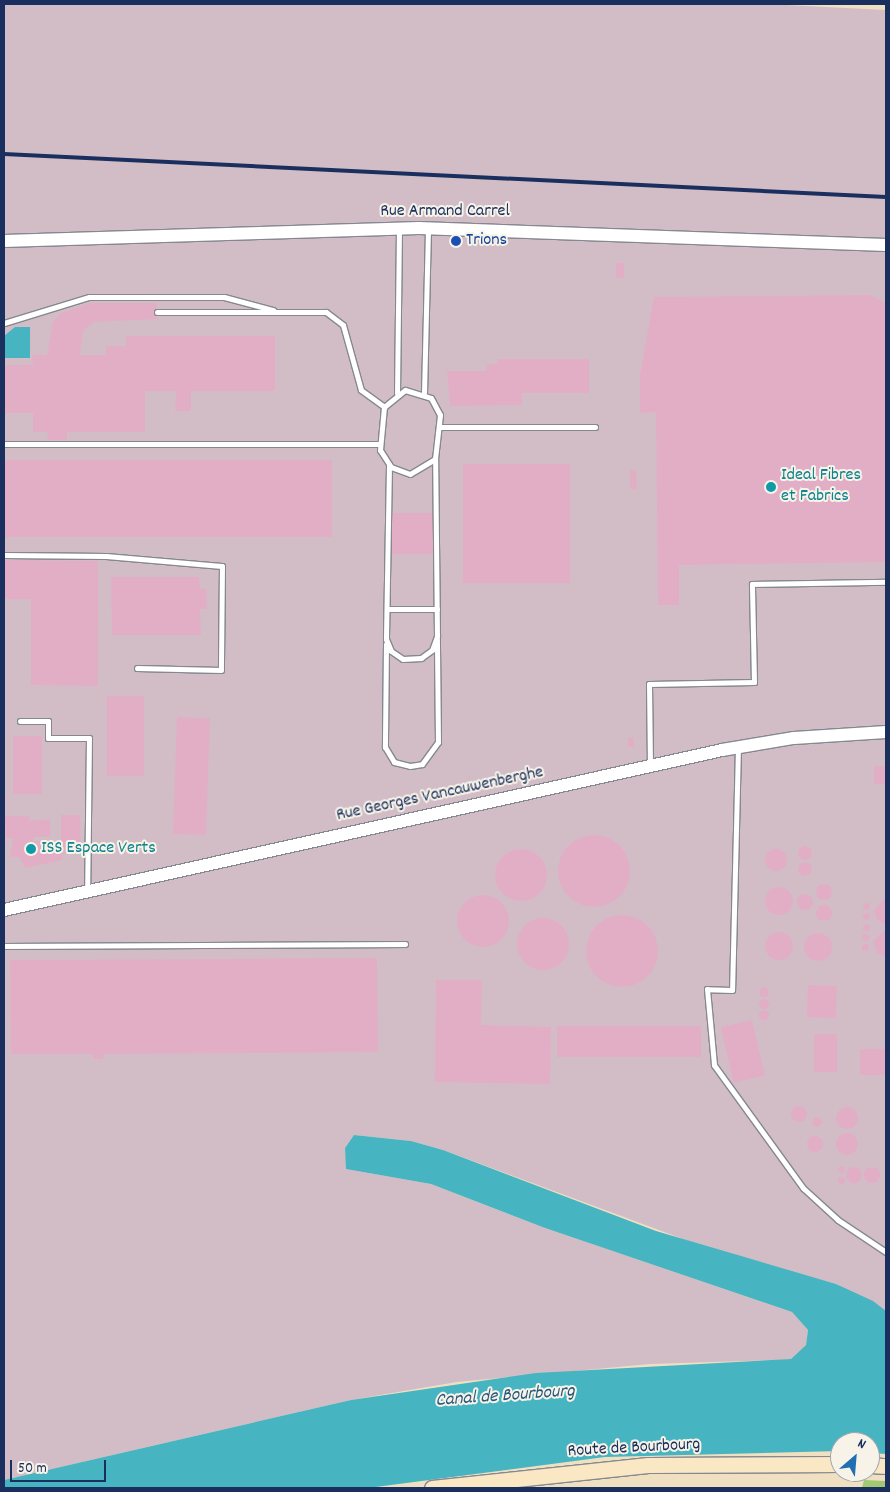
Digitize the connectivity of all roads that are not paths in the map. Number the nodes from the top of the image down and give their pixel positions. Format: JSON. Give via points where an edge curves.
{"nodes":[{"id":1,"x":400,"y":228,"type":"junction"},
{"id":2,"x":428,"y":228,"type":"junction"},
{"id":3,"x":4,"y":242,"type":"edge"},
{"id":4,"x":886,"y":245,"type":"edge"},
{"id":5,"x":157,"y":312,"type":"dead end"},
{"id":6,"x":278,"y":312,"type":"junction"},
{"id":7,"x":4,"y":322,"type":"edge"},
{"id":8,"x":424,"y":393,"type":"junction"},
{"id":9,"x":397,"y":394,"type":"junction"},
{"id":10,"x":384,"y":407,"type":"junction"},
{"id":11,"x":440,"y":427,"type":"junction"},
{"id":12,"x":595,"y":427,"type":"dead end"},
{"id":13,"x":4,"y":444,"type":"edge"},
{"id":14,"x":380,"y":444,"type":"junction"},
{"id":15,"x":435,"y":459,"type":"junction"},
{"id":16,"x":389,"y":465,"type":"junction"},
{"id":17,"x":4,"y":555,"type":"edge"},
{"id":18,"x":886,"y":582,"type":"edge"},
{"id":19,"x":387,"y":609,"type":"junction"},
{"id":20,"x":437,"y":609,"type":"junction"},
{"id":21,"x":437,"y":636,"type":"junction"},
{"id":22,"x":386,"y":639,"type":"junction"},
{"id":23,"x":136,"y":668,"type":"dead end"},
{"id":24,"x":20,"y":721,"type":"dead end"},
{"id":25,"x":886,"y":732,"type":"edge"},
{"id":26,"x":738,"y":747,"type":"junction"},
{"id":27,"x":650,"y":766,"type":"junction"},
{"id":28,"x":87,"y":892,"type":"junction"},
{"id":29,"x":4,"y":910,"type":"edge"},
{"id":30,"x":404,"y":944,"type":"dead end"},
{"id":31,"x":4,"y":946,"type":"edge"},
{"id":32,"x":886,"y":1252,"type":"edge"},
{"id":33,"x":830,"y":1464,"type":"edge"},
{"id":34,"x":432,"y":1488,"type":"edge"}],
"edges":[{"from":1,"to":2,"type":"street","name":"Rue Armand Carrel"},
{"from":1,"to":3,"type":"street","name":"Rue Armand Carrel"},
{"from":1,"to":9,"type":"lane"},
{"from":2,"to":4,"type":"street","name":"Rue Armand Carrel"},
{"from":2,"to":8,"type":"lane"},
{"from":5,"to":6,"type":"lane"},
{"from":6,"to":7,"type":"lane","via":[[224,297],[89,297]]},
{"from":6,"to":10,"type":"lane","via":[[326,312],[337,318],[343,325],[361,390]]},
{"from":8,"to":9,"type":"lane"},
{"from":8,"to":11,"type":"lane","via":[[437,405]]},
{"from":9,"to":10,"type":"lane"},
{"from":10,"to":14,"type":"lane"},
{"from":11,"to":12,"type":"lane"},
{"from":11,"to":15,"type":"lane"},
{"from":13,"to":14,"type":"lane"},
{"from":14,"to":16,"type":"lane"},
{"from":15,"to":16,"type":"lane","via":[[410,474]]},
{"from":15,"to":20,"type":"lane"},
{"from":16,"to":19,"type":"lane"},
{"from":17,"to":23,"type":"lane","via":[[106,556],[222,566],[221,670]]},
{"from":18,"to":27,"type":"lane","via":[[752,584],[754,682],[649,684]]},
{"from":19,"to":20,"type":"lane"},
{"from":19,"to":22,"type":"lane"},
{"from":20,"to":21,"type":"lane"},
{"from":21,"to":22,"type":"lane","via":[[432,650],[421,658],[402,659],[391,651]]},
{"from":21,"to":22,"type":"lane","via":[[438,742],[422,764],[410,766],[394,762],[385,747]]},
{"from":24,"to":28,"type":"lane","via":[[48,721],[48,738],[89,738]]},
{"from":25,"to":26,"type":"street","name":"Rue Georges Vancauwenberghe","via":[[801,737]]},
{"from":26,"to":27,"type":"street","name":"Rue Georges Vancauwenberghe"},
{"from":26,"to":32,"type":"lane","via":[[732,990],[707,989],[714,1065],[803,1188],[838,1220]]},
{"from":27,"to":28,"type":"street","name":"Rue Georges Vancauwenberghe"},
{"from":28,"to":29,"type":"street","name":"Rue Georges Vancauwenberghe"},
{"from":30,"to":31,"type":"lane"},
{"from":33,"to":34,"type":"main road","name":"Route de Bourbourg","via":[[616,1467]]}]}
